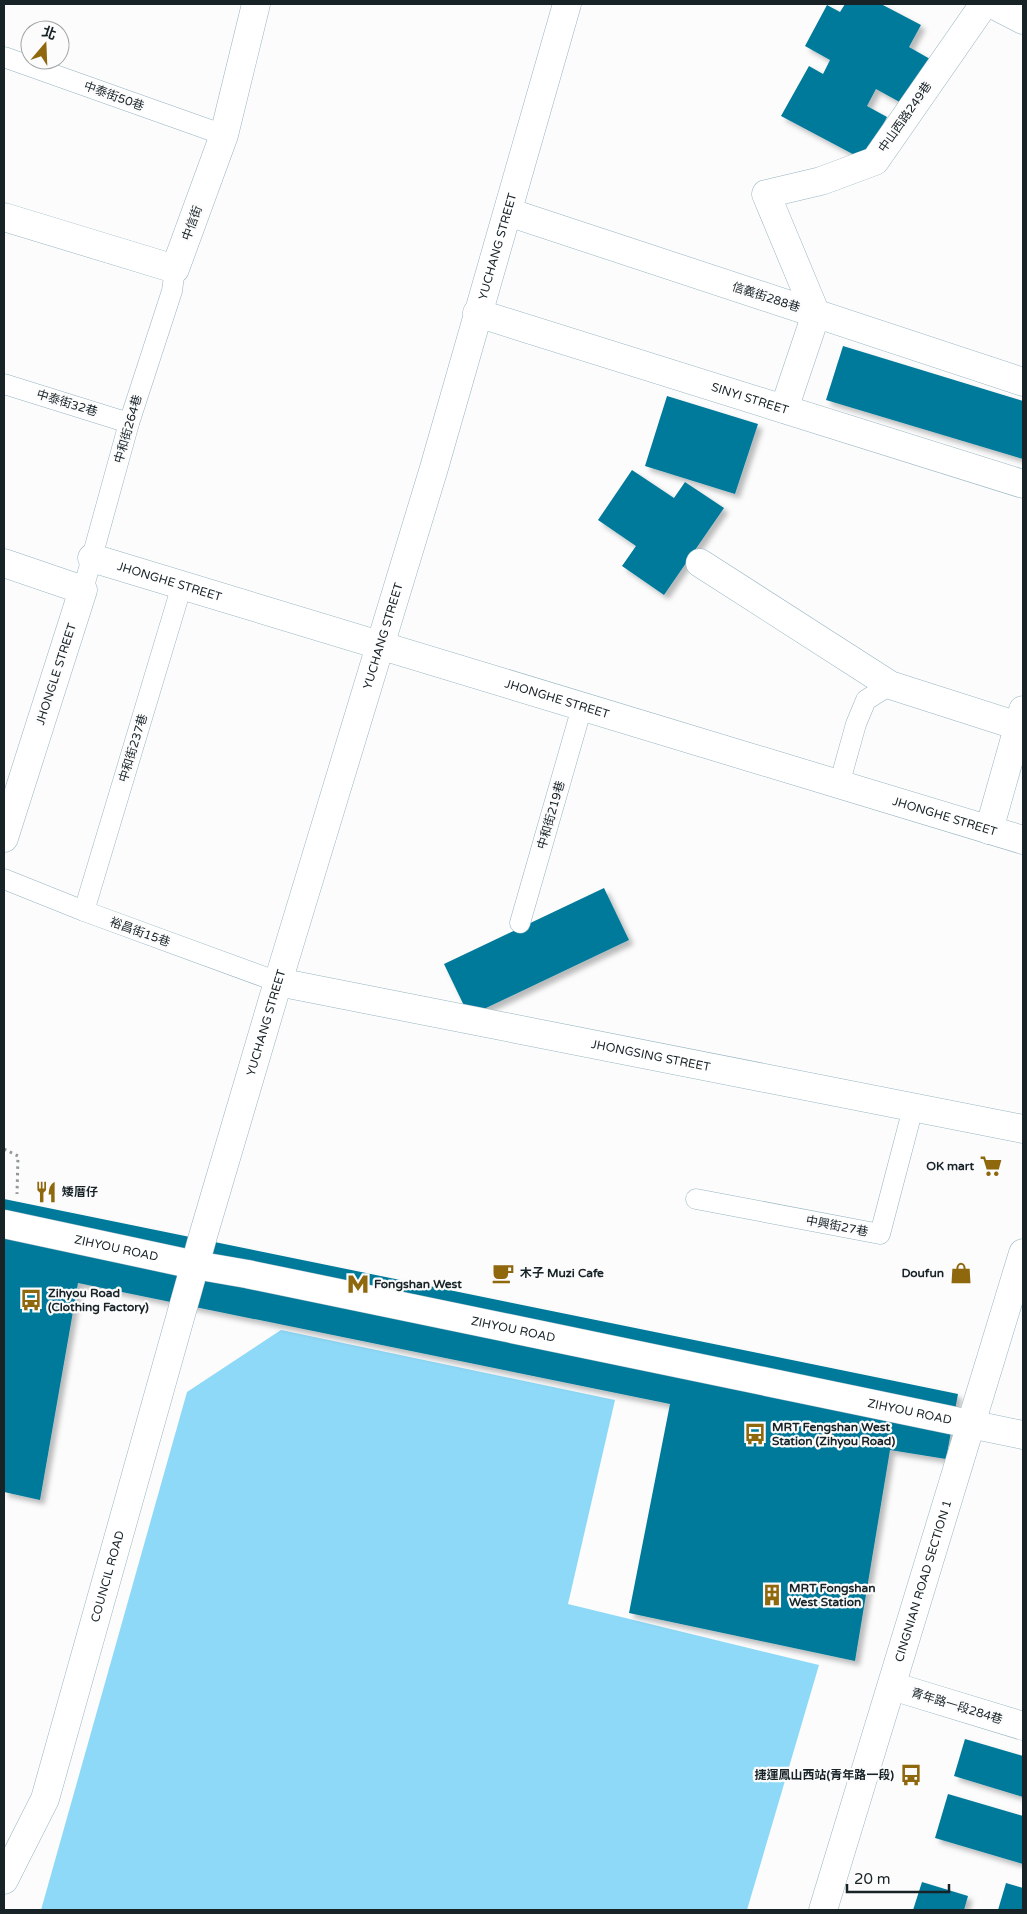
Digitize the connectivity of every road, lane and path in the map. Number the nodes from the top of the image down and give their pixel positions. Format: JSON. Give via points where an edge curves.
{"nodes":[{"id":1,"x":256,"y":4,"type":"edge"},
{"id":2,"x":567,"y":4,"type":"edge"},
{"id":3,"x":984,"y":4,"type":"edge"},
{"id":4,"x":992,"y":4,"type":"edge"},
{"id":5,"x":1023,"y":20,"type":"edge"},
{"id":6,"x":4,"y":57,"type":"edge"},
{"id":7,"x":224,"y":135,"type":"junction"},
{"id":8,"x":508,"y":212,"type":"junction"},
{"id":9,"x":4,"y":217,"type":"edge"},
{"id":10,"x":175,"y":269,"type":"junction"},
{"id":11,"x":477,"y":313,"type":"junction"},
{"id":12,"x":816,"y":314,"type":"junction"},
{"id":13,"x":1023,"y":382,"type":"edge"},
{"id":14,"x":4,"y":384,"type":"edge"},
{"id":15,"x":784,"y":409,"type":"junction"},
{"id":16,"x":129,"y":423,"type":"junction"},
{"id":17,"x":1023,"y":484,"type":"edge"},
{"id":18,"x":92,"y":558,"type":"junction"},
{"id":19,"x":4,"y":563,"type":"edge"},
{"id":20,"x":700,"y":563,"type":"dead end"},
{"id":21,"x":182,"y":585,"type":"junction"},
{"id":22,"x":83,"y":590,"type":"junction"},
{"id":23,"x":380,"y":645,"type":"junction"},
{"id":24,"x":890,"y":685,"type":"junction"},
{"id":25,"x":582,"y":706,"type":"junction"},
{"id":26,"x":1021,"y":717,"type":"edge"},
{"id":27,"x":839,"y":785,"type":"junction"},
{"id":28,"x":989,"y":830,"type":"junction"},
{"id":29,"x":4,"y":838,"type":"edge"},
{"id":30,"x":1023,"y":840,"type":"edge"},
{"id":31,"x":4,"y":879,"type":"edge"},
{"id":32,"x":84,"y":911,"type":"junction"},
{"id":33,"x":520,"y":924,"type":"dead end"},
{"id":34,"x":278,"y":982,"type":"junction"},
{"id":35,"x":913,"y":1108,"type":"junction"},
{"id":36,"x":1023,"y":1129,"type":"edge"},
{"id":37,"x":4,"y":1149,"type":"edge"},
{"id":38,"x":696,"y":1199,"type":"dead end"},
{"id":39,"x":10,"y":1225,"type":"edge"},
{"id":40,"x":1023,"y":1253,"type":"edge"},
{"id":41,"x":195,"y":1265,"type":"junction"},
{"id":42,"x":972,"y":1423,"type":"junction"},
{"id":43,"x":1023,"y":1435,"type":"edge"},
{"id":44,"x":892,"y":1686,"type":"junction"},
{"id":45,"x":1023,"y":1726,"type":"edge"},
{"id":46,"x":4,"y":1880,"type":"edge"},
{"id":47,"x":823,"y":1910,"type":"edge"}],
"edges":[{"from":1,"to":7,"type":"street","name":"中信街"},
{"from":2,"to":8,"type":"street","name":"YUCHANG STREET"},
{"from":3,"to":12,"type":"street","name":"中山西路249巷","via":[[875,161],[821,181],[766,194]]},
{"from":4,"to":5,"type":"street"},
{"from":6,"to":7,"type":"lane","name":"中泰街50巷"},
{"from":7,"to":10,"type":"street","name":"中信街"},
{"from":8,"to":11,"type":"street","name":"YUCHANG STREET"},
{"from":8,"to":12,"type":"street","name":"信義街288巷"},
{"from":9,"to":10,"type":"street"},
{"from":10,"to":16,"type":"lane","name":"中和街264巷","via":[[172,291]]},
{"from":11,"to":15,"type":"street","name":"SINYI STREET"},
{"from":11,"to":23,"type":"street","name":"YUCHANG STREET"},
{"from":12,"to":13,"type":"street","name":"信義街288巷"},
{"from":12,"to":15,"type":"street"},
{"from":14,"to":16,"type":"lane","name":"中泰街32巷"},
{"from":15,"to":17,"type":"street","name":"SINYI STREET"},
{"from":16,"to":18,"type":"lane","name":"中和街264巷"},
{"from":18,"to":21,"type":"street","name":"JHONGHE STREET"},
{"from":18,"to":22,"type":"lane","name":"中和街264巷"},
{"from":19,"to":22,"type":"street"},
{"from":20,"to":24,"type":"street"},
{"from":21,"to":23,"type":"street","name":"JHONGHE STREET"},
{"from":21,"to":32,"type":"lane","name":"中和街237巷"},
{"from":22,"to":29,"type":"street","name":"JHONGLE STREET"},
{"from":23,"to":25,"type":"street","name":"JHONGHE STREET"},
{"from":23,"to":34,"type":"street","name":"YUCHANG STREET"},
{"from":24,"to":26,"type":"street"},
{"from":24,"to":27,"type":"lane","via":[[866,700]]},
{"from":25,"to":27,"type":"street","name":"JHONGHE STREET"},
{"from":25,"to":33,"type":"lane","name":"中和街219巷"},
{"from":26,"to":28,"type":"street"},
{"from":27,"to":28,"type":"street","name":"JHONGHE STREET"},
{"from":28,"to":30,"type":"street","name":"JHONGHE STREET"},
{"from":31,"to":32,"type":"lane","name":"裕昌街15巷"},
{"from":32,"to":34,"type":"lane","name":"裕昌街15巷"},
{"from":34,"to":35,"type":"street","name":"JHONGSING STREET"},
{"from":34,"to":41,"type":"street","name":"YUCHANG STREET"},
{"from":35,"to":36,"type":"street","name":"JHONGSING STREET"},
{"from":35,"to":38,"type":"lane","name":"中興街27巷","via":[[880,1234]]},
{"from":37,"to":39,"type":"path","via":[[18,1156]]},
{"from":39,"to":41,"type":"street","name":"ZIHYOU ROAD"},
{"from":40,"to":42,"type":"street","name":"CINGNIAN ROAD SECTION 1"},
{"from":41,"to":42,"type":"street","name":"ZIHYOU ROAD"},
{"from":41,"to":46,"type":"street","name":"COUNCIL ROAD","via":[[45,1799]]},
{"from":42,"to":43,"type":"street","name":"ZIHYOU ROAD"},
{"from":42,"to":44,"type":"street","name":"CINGNIAN ROAD SECTION 1"},
{"from":44,"to":45,"type":"street","name":"青年路一段284巷"},
{"from":44,"to":47,"type":"street","name":"CINGNIAN ROAD SECTION 1"}]}
